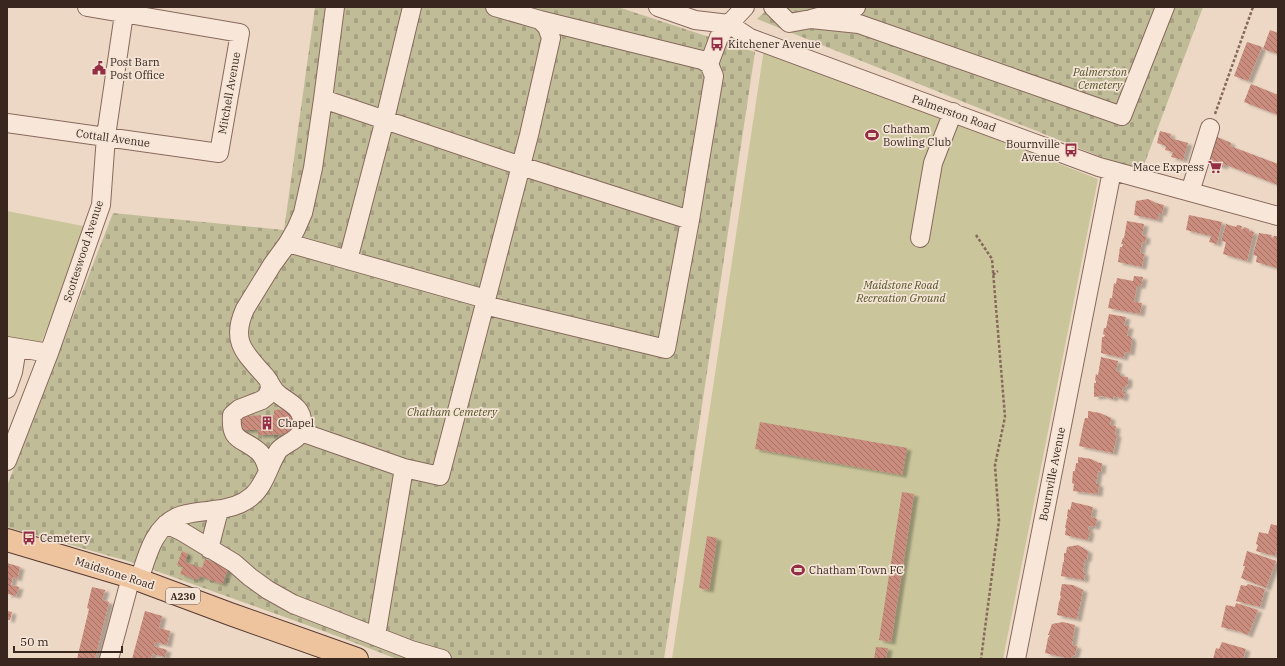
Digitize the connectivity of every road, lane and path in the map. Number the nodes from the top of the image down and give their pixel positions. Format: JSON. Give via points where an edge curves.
{"nodes":[{"id":1,"x":87,"y":7,"type":"edge"},
{"id":2,"x":334,"y":7,"type":"edge"},
{"id":3,"x":412,"y":7,"type":"edge"},
{"id":4,"x":496,"y":7,"type":"edge"},
{"id":5,"x":658,"y":7,"type":"edge"},
{"id":6,"x":745,"y":7,"type":"edge"},
{"id":7,"x":773,"y":7,"type":"edge"},
{"id":8,"x":856,"y":7,"type":"edge"},
{"id":9,"x":1165,"y":7,"type":"edge"},
{"id":10,"x":1253,"y":7,"type":"edge"},
{"id":11,"x":125,"y":10,"type":"edge"},
{"id":12,"x":814,"y":13,"type":"edge"},
{"id":13,"x":540,"y":20,"type":"junction"},
{"id":14,"x":729,"y":24,"type":"junction"},
{"id":15,"x":571,"y":28,"type":"junction"},
{"id":16,"x":551,"y":38,"type":"junction"},
{"id":17,"x":709,"y":64,"type":"junction"},
{"id":18,"x":323,"y":99,"type":"junction"},
{"id":19,"x":953,"y":112,"type":"junction"},
{"id":20,"x":385,"y":119,"type":"junction"},
{"id":21,"x":7,"y":123,"type":"edge"},
{"id":22,"x":1210,"y":128,"type":"joint"},
{"id":23,"x":106,"y":136,"type":"junction"},
{"id":24,"x":219,"y":153,"type":"joint"},
{"id":25,"x":521,"y":166,"type":"junction"},
{"id":26,"x":1112,"y":171,"type":"junction"},
{"id":27,"x":1190,"y":192,"type":"junction"},
{"id":28,"x":1278,"y":216,"type":"edge"},
{"id":29,"x":690,"y":220,"type":"junction"},
{"id":30,"x":976,"y":235,"type":"dead end"},
{"id":31,"x":920,"y":238,"type":"dead end"},
{"id":32,"x":288,"y":242,"type":"junction"},
{"id":33,"x":348,"y":260,"type":"junction"},
{"id":34,"x":998,"y":272,"type":"dead end"},
{"id":35,"x":993,"y":275,"type":"junction"},
{"id":36,"x":485,"y":302,"type":"junction"},
{"id":37,"x":12,"y":347,"type":"edge"},
{"id":38,"x":47,"y":359,"type":"junction"},
{"id":39,"x":269,"y":380,"type":"junction"},
{"id":40,"x":7,"y":389,"type":"edge"},
{"id":41,"x":301,"y":432,"type":"junction"},
{"id":42,"x":7,"y":461,"type":"edge"},
{"id":43,"x":404,"y":468,"type":"junction"},
{"id":44,"x":268,"y":470,"type":"junction"},
{"id":45,"x":219,"y":510,"type":"junction"},
{"id":46,"x":166,"y":524,"type":"junction"},
{"id":47,"x":7,"y":540,"type":"edge"},
{"id":48,"x":209,"y":549,"type":"junction"},
{"id":49,"x":135,"y":578,"type":"junction"},
{"id":50,"x":376,"y":636,"type":"junction"},
{"id":51,"x":109,"y":659,"type":"edge"},
{"id":52,"x":357,"y":659,"type":"edge"},
{"id":53,"x":442,"y":659,"type":"edge"},
{"id":54,"x":981,"y":659,"type":"edge"},
{"id":55,"x":1016,"y":659,"type":"edge"}],
"edges":[{"from":1,"to":11,"type":"street"},
{"from":2,"to":18,"type":"street"},
{"from":3,"to":20,"type":"street"},
{"from":4,"to":13,"type":"street"},
{"from":5,"to":14,"type":"street","name":"Palmerston Road","via":[[695,20]]},
{"from":6,"to":14,"type":"street"},
{"from":7,"to":12,"type":"street","via":[[789,24]]},
{"from":8,"to":12,"type":"street"},
{"from":9,"to":12,"type":"street","via":[[1122,116],[859,24]]},
{"from":10,"to":22,"type":"path"},
{"from":11,"to":23,"type":"street","name":"Scotteswood Avenue"},
{"from":11,"to":24,"type":"street","name":"Mitchell Avenue","via":[[240,33]]},
{"from":13,"to":15,"type":"street"},
{"from":13,"to":16,"type":"street","via":[[547,27]]},
{"from":14,"to":17,"type":"street","via":[[719,37]]},
{"from":14,"to":19,"type":"street","name":"Palmerston Road","via":[[750,38]]},
{"from":15,"to":16,"type":"street","via":[[558,31]]},
{"from":15,"to":17,"type":"street","via":[[702,60]]},
{"from":16,"to":25,"type":"street"},
{"from":17,"to":29,"type":"street","via":[[714,76]]},
{"from":18,"to":20,"type":"street"},
{"from":18,"to":32,"type":"street","via":[[313,168],[303,213]]},
{"from":19,"to":26,"type":"street","name":"Palmerston Road"},
{"from":19,"to":31,"type":"street","via":[[933,163]]},
{"from":20,"to":25,"type":"street"},
{"from":20,"to":33,"type":"street"},
{"from":21,"to":23,"type":"street","name":"Cottall Avenue"},
{"from":22,"to":27,"type":"street"},
{"from":23,"to":24,"type":"street","name":"Cottall Avenue"},
{"from":23,"to":38,"type":"street","name":"Scotteswood Avenue","via":[[101,205]]},
{"from":25,"to":29,"type":"street"},
{"from":25,"to":36,"type":"street"},
{"from":26,"to":27,"type":"street","name":"Palmerston Road"},
{"from":26,"to":55,"type":"street","name":"Bournville Avenue"},
{"from":27,"to":28,"type":"street","name":"Palmerston Road"},
{"from":29,"to":36,"type":"street","via":[[666,349]]},
{"from":30,"to":35,"type":"path","via":[[992,259]]},
{"from":32,"to":33,"type":"street"},
{"from":32,"to":39,"type":"street","via":[[240,321],[241,346],[248,358]]},
{"from":33,"to":36,"type":"street"},
{"from":34,"to":35,"type":"path"},
{"from":35,"to":54,"type":"path","via":[[1005,417],[995,464],[998,521]]},
{"from":36,"to":43,"type":"street","via":[[440,476]]},
{"from":37,"to":38,"type":"street"},
{"from":37,"to":40,"type":"street","via":[[13,372]]},
{"from":38,"to":42,"type":"street","name":"Scotteswood Avenue"},
{"from":39,"to":41,"type":"street","via":[[276,392],[298,408],[302,419]]},
{"from":39,"to":44,"type":"street","via":[[270,389],[267,396],[239,408],[232,415],[231,427],[234,435],[258,451],[265,459]]},
{"from":41,"to":43,"type":"street"},
{"from":41,"to":44,"type":"street","via":[[280,449]]},
{"from":43,"to":50,"type":"street"},
{"from":44,"to":45,"type":"street","via":[[253,496]]},
{"from":45,"to":46,"type":"street","via":[[178,516]]},
{"from":45,"to":48,"type":"street"},
{"from":46,"to":48,"type":"street"},
{"from":46,"to":49,"type":"street","via":[[150,547]]},
{"from":47,"to":49,"type":"main road","name":"Maidstone Road","number":"A230"},
{"from":48,"to":50,"type":"street","via":[[293,604]]},
{"from":49,"to":51,"type":"street"},
{"from":49,"to":52,"type":"main road","name":"Maidstone Road","number":"A230"},
{"from":50,"to":53,"type":"street"}]}
